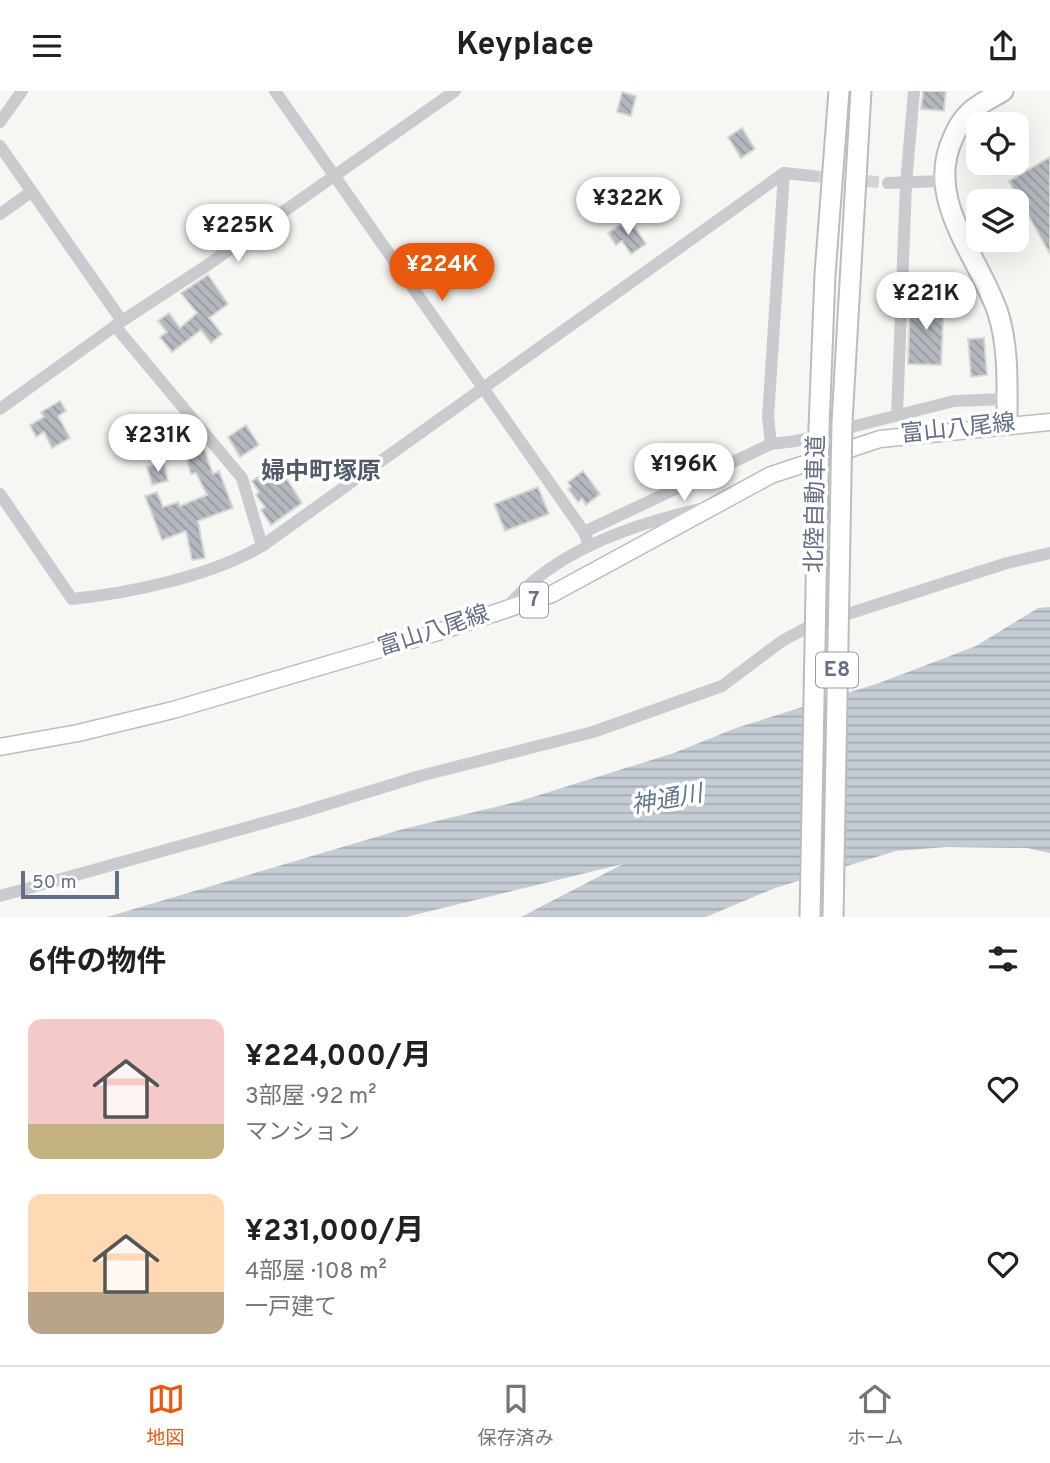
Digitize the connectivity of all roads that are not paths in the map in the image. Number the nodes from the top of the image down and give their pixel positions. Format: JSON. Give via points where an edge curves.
{"nodes":[{"id":1,"x":22,"y":91,"type":"edge"},
{"id":2,"x":275,"y":91,"type":"edge"},
{"id":3,"x":455,"y":91,"type":"edge"},
{"id":4,"x":839,"y":91,"type":"edge"},
{"id":5,"x":861,"y":91,"type":"edge"},
{"id":6,"x":914,"y":91,"type":"edge"},
{"id":7,"x":1003,"y":91,"type":"edge"},
{"id":8,"x":0,"y":122,"type":"edge"},
{"id":9,"x":0,"y":146,"type":"edge"},
{"id":10,"x":784,"y":173,"type":"junction"},
{"id":11,"x":333,"y":176,"type":"junction"},
{"id":12,"x":813,"y":176,"type":"tunnel mouth"},
{"id":13,"x":942,"y":181,"type":"junction"},
{"id":14,"x":888,"y":183,"type":"tunnel mouth"},
{"id":15,"x":906,"y":184,"type":"junction"},
{"id":16,"x":31,"y":192,"type":"junction"},
{"id":17,"x":0,"y":214,"type":"edge"},
{"id":18,"x":118,"y":323,"type":"junction"},
{"id":19,"x":481,"y":387,"type":"junction"},
{"id":20,"x":1007,"y":400,"type":"junction"},
{"id":21,"x":0,"y":409,"type":"edge"},
{"id":22,"x":897,"y":415,"type":"junction"},
{"id":23,"x":1050,"y":422,"type":"edge"},
{"id":24,"x":1007,"y":425,"type":"junction"},
{"id":25,"x":771,"y":444,"type":"junction"},
{"id":26,"x":0,"y":494,"type":"edge"},
{"id":27,"x":717,"y":505,"type":"junction"},
{"id":28,"x":584,"y":532,"type":"junction"},
{"id":29,"x":589,"y":545,"type":"junction"},
{"id":30,"x":261,"y":546,"type":"junction"},
{"id":31,"x":1050,"y":553,"type":"edge"},
{"id":32,"x":506,"y":609,"type":"junction"},
{"id":33,"x":0,"y":747,"type":"edge"},
{"id":34,"x":0,"y":897,"type":"edge"},
{"id":35,"x":810,"y":917,"type":"edge"},
{"id":36,"x":833,"y":917,"type":"edge"}],
"edges":[{"from":1,"to":8,"type":"street"},
{"from":2,"to":11,"type":"street"},
{"from":3,"to":11,"type":"street"},
{"from":4,"to":35,"type":"highway","name":"北陸自動車道","number":"E8","bridge":true,"via":[[819,428]]},
{"from":5,"to":36,"type":"highway","name":"北陸自動車道","number":"E8","bridge":true,"via":[[842,422]]},
{"from":6,"to":15,"type":"street"},
{"from":7,"to":13,"type":"highway","via":[[960,123]]},
{"from":9,"to":16,"type":"street"},
{"from":10,"to":12,"type":"street"},
{"from":10,"to":19,"type":"street"},
{"from":10,"to":25,"type":"street","via":[[768,417]]},
{"from":11,"to":18,"type":"street"},
{"from":11,"to":19,"type":"street"},
{"from":13,"to":15,"type":"street"},
{"from":13,"to":20,"type":"highway","via":[[1004,334]]},
{"from":14,"to":15,"type":"street"},
{"from":15,"to":22,"type":"street"},
{"from":16,"to":17,"type":"street"},
{"from":16,"to":18,"type":"street"},
{"from":18,"to":21,"type":"street"},
{"from":18,"to":30,"type":"street","via":[[242,478]]},
{"from":19,"to":28,"type":"street"},
{"from":19,"to":30,"type":"street"},
{"from":20,"to":22,"type":"street","via":[[954,401]]},
{"from":20,"to":24,"type":"highway"},
{"from":22,"to":25,"type":"street"},
{"from":23,"to":24,"type":"main road","name":"富山八尾線","number":"7"},
{"from":24,"to":27,"type":"main road","name":"富山八尾線","number":"7","via":[[880,439],[771,475]]},
{"from":25,"to":28,"type":"street"},
{"from":26,"to":30,"type":"street","via":[[72,599],[233,563]]},
{"from":27,"to":29,"type":"street","via":[[665,517]]},
{"from":27,"to":32,"type":"main road","name":"富山八尾線","number":"7","via":[[583,580]]},
{"from":28,"to":29,"type":"street"},
{"from":29,"to":32,"type":"street","via":[[524,585]]},
{"from":31,"to":34,"type":"street","via":[[810,626],[722,686],[593,732],[420,776]]},
{"from":32,"to":33,"type":"main road","name":"富山八尾線","number":"7","via":[[173,710]]}]}
